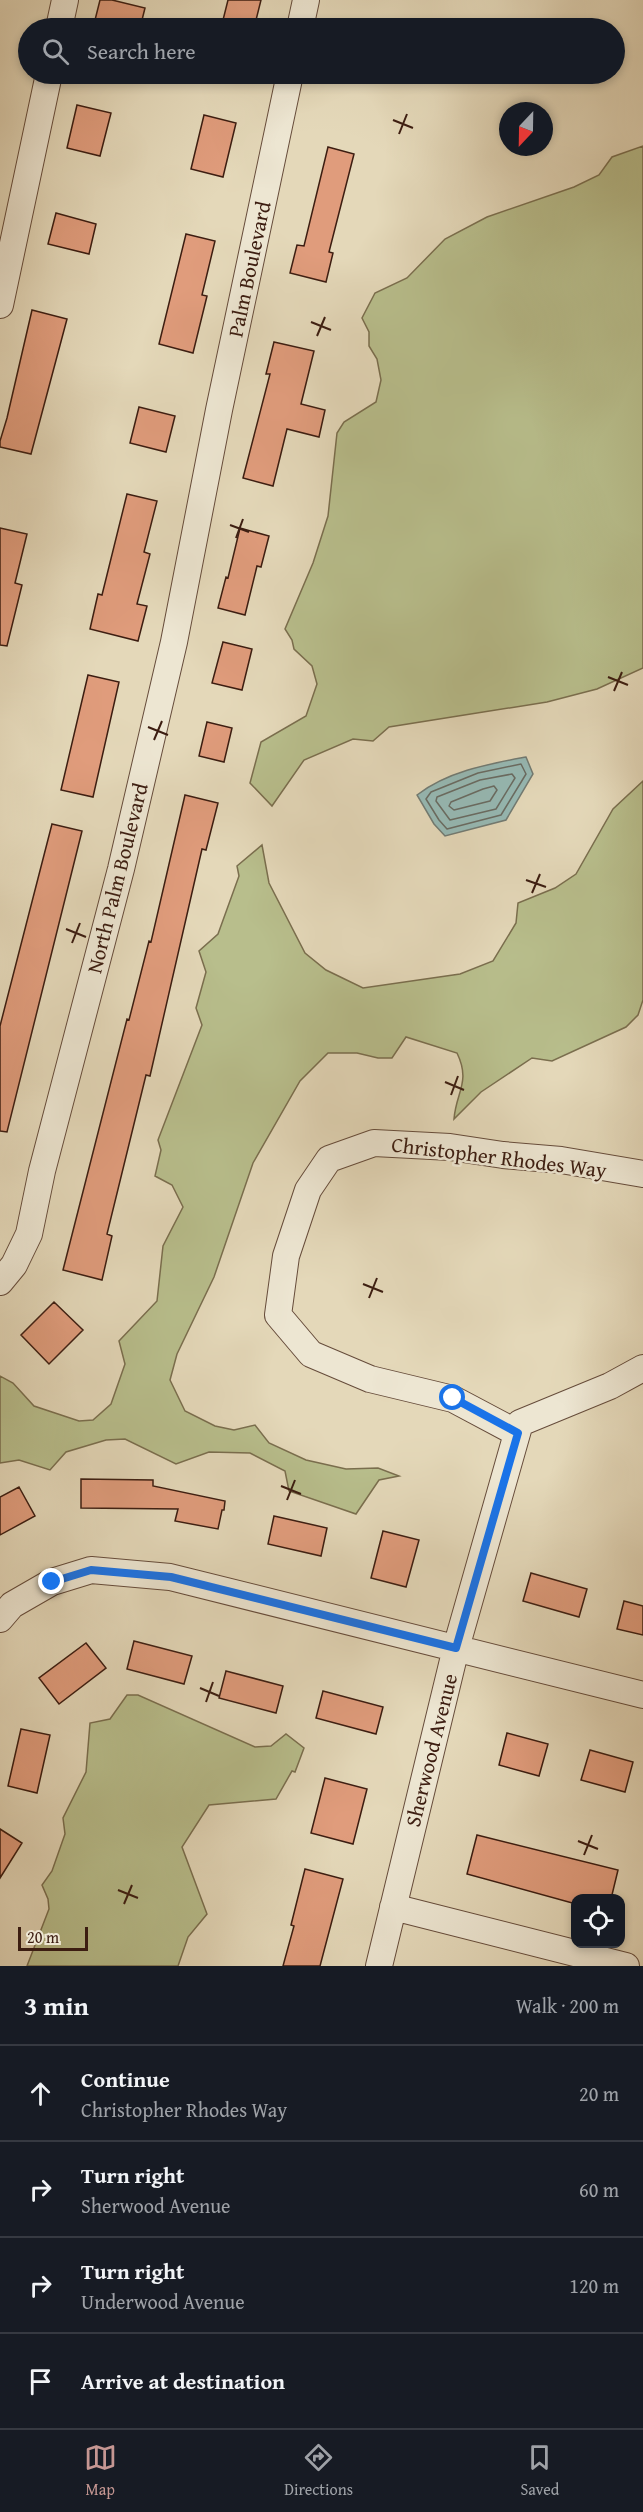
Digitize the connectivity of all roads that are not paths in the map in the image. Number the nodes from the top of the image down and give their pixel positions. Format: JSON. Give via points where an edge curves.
{"nodes":[{"id":1,"x":66,"y":0,"type":"edge"},
{"id":2,"x":306,"y":0,"type":"edge"},
{"id":3,"x":62,"y":18,"type":"edge"},
{"id":4,"x":302,"y":18,"type":"edge"},
{"id":5,"x":48,"y":84,"type":"edge"},
{"id":6,"x":288,"y":84,"type":"edge"},
{"id":7,"x":0,"y":305,"type":"edge"},
{"id":8,"x":209,"y":465,"type":"joint"},
{"id":9,"x":643,"y":1174,"type":"edge"},
{"id":10,"x":0,"y":1282,"type":"edge"},
{"id":11,"x":643,"y":1368,"type":"edge"},
{"id":12,"x":518,"y":1433,"type":"junction"},
{"id":13,"x":0,"y":1619,"type":"edge"},
{"id":14,"x":456,"y":1648,"type":"junction"},
{"id":15,"x":643,"y":1695,"type":"edge"},
{"id":16,"x":393,"y":1907,"type":"junction"},
{"id":17,"x":379,"y":1966,"type":"edge"},
{"id":18,"x":626,"y":1966,"type":"edge"}],
"edges":[{"from":1,"to":3,"type":"street"},
{"from":2,"to":4,"type":"street"},
{"from":5,"to":7,"type":"street"},
{"from":6,"to":8,"type":"street","name":"Palm Boulevard"},
{"from":8,"to":10,"type":"street","name":"North Palm Boulevard","via":[[174,642],[29,1234],[14,1265]]},
{"from":9,"to":12,"type":"street","name":"Christopher Rhodes Way","via":[[450,1147],[374,1143],[329,1159],[308,1190],[286,1256],[278,1315],[311,1354],[370,1379],[453,1398]]},
{"from":11,"to":12,"type":"street","via":[[520,1423]]},
{"from":12,"to":14,"type":"street","name":"Sherwood Avenue"},
{"from":13,"to":14,"type":"street","via":[[12,1605],[52,1582],[91,1570],[171,1577]]},
{"from":14,"to":15,"type":"street"},
{"from":14,"to":16,"type":"street","name":"Sherwood Avenue"},
{"from":16,"to":17,"type":"street","name":"Sherwood Avenue"},
{"from":16,"to":18,"type":"street"}]}
